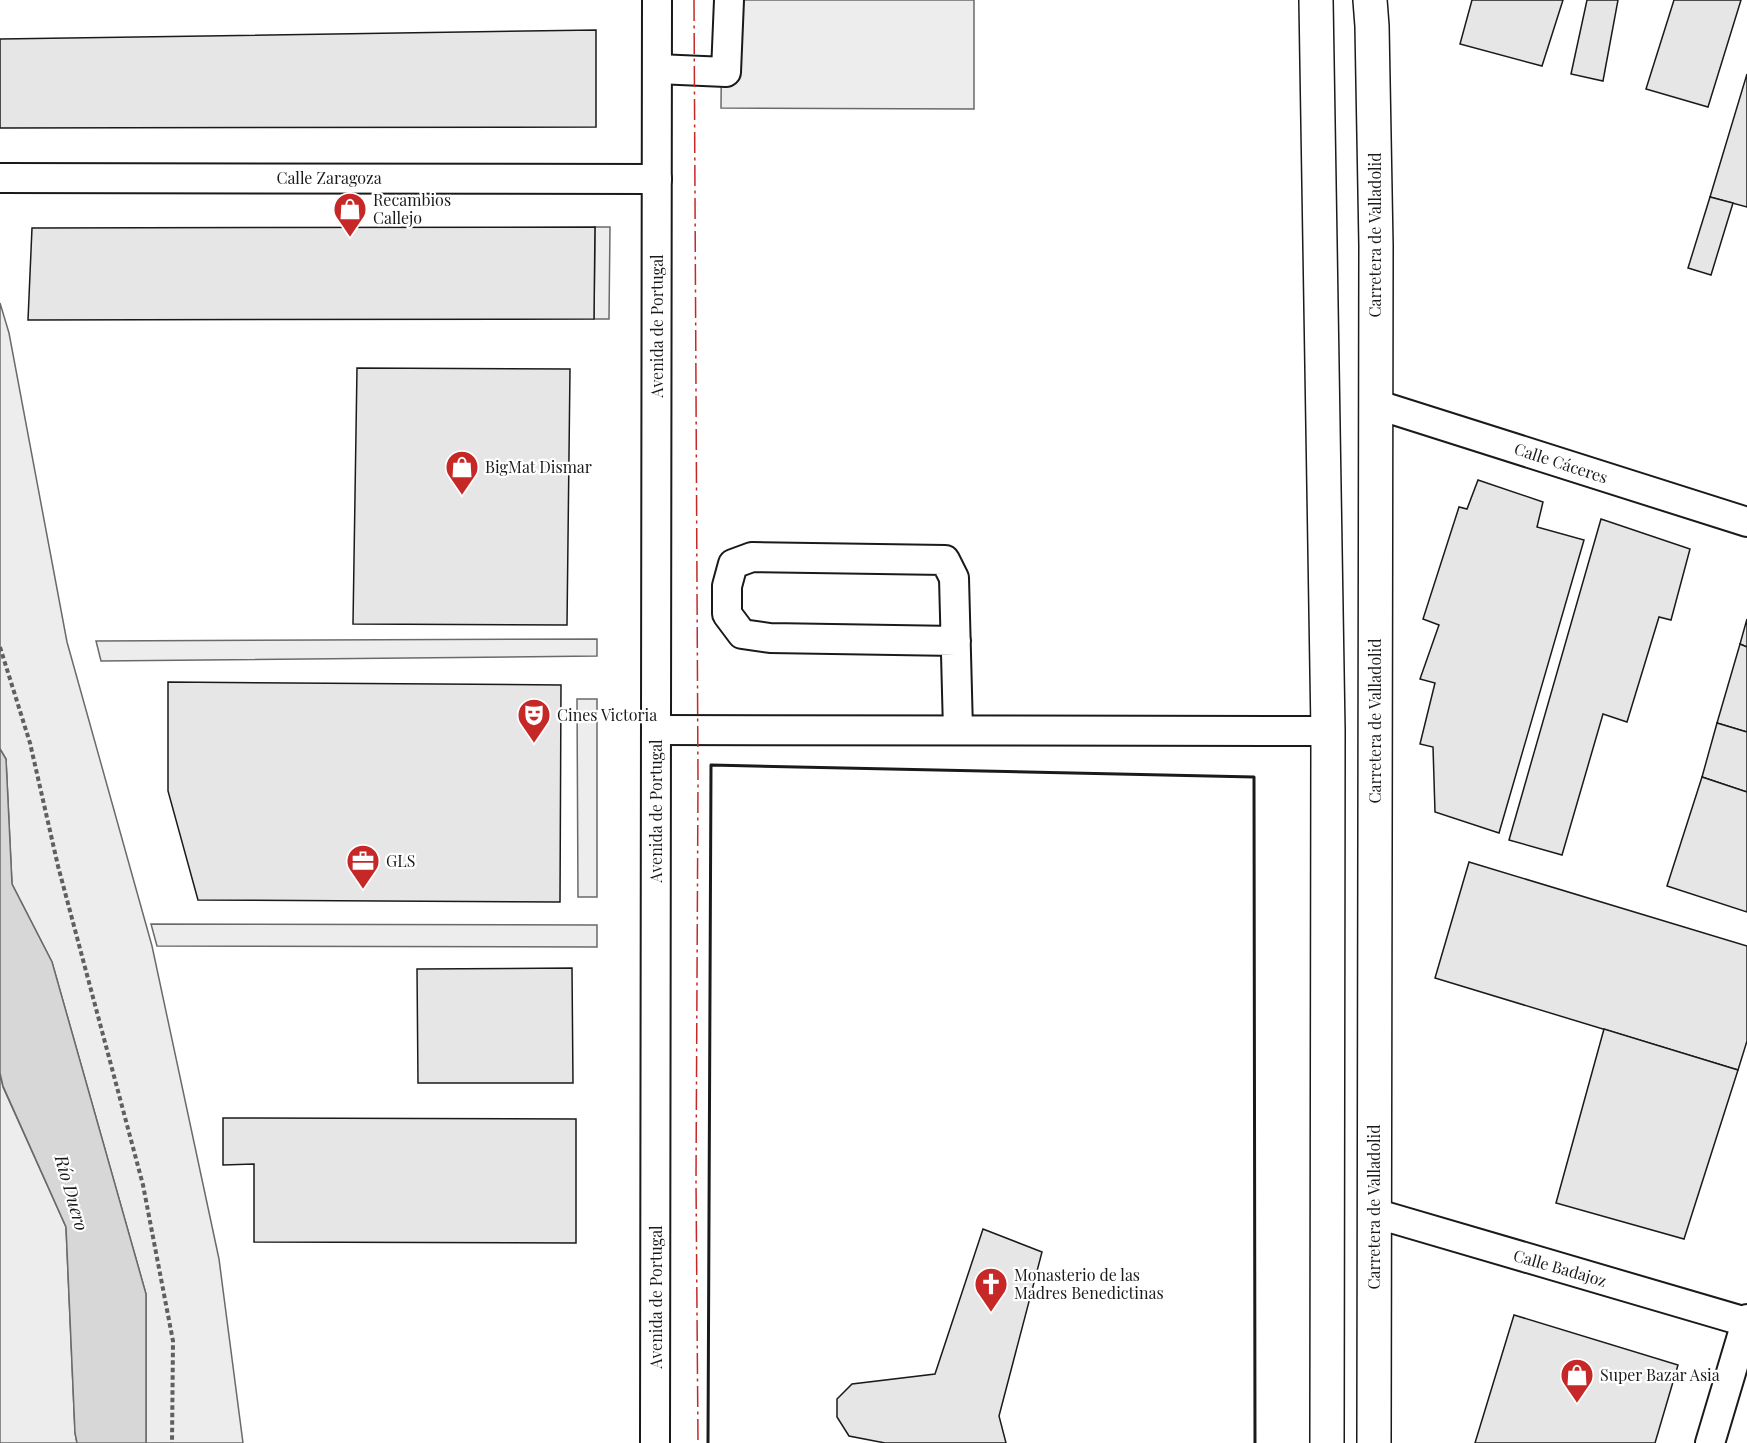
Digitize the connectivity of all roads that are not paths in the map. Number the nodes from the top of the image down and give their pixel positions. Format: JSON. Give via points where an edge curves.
{"nodes":[{"id":1,"x":657,"y":0,"type":"edge"},
{"id":2,"x":729,"y":0,"type":"edge"},
{"id":3,"x":1316,"y":0,"type":"edge"},
{"id":4,"x":1370,"y":0,"type":"edge"},
{"id":5,"x":657,"y":69,"type":"junction"},
{"id":6,"x":1,"y":178,"type":"edge"},
{"id":7,"x":657,"y":178,"type":"junction"},
{"id":8,"x":1376,"y":404,"type":"junction"},
{"id":9,"x":1747,"y":522,"type":"edge"},
{"id":10,"x":956,"y":641,"type":"junction"},
{"id":11,"x":656,"y":730,"type":"junction"},
{"id":12,"x":958,"y":730,"type":"junction"},
{"id":13,"x":1328,"y":731,"type":"junction"},
{"id":14,"x":1374,"y":1213,"type":"junction"},
{"id":15,"x":1747,"y":1321,"type":"edge"},
{"id":16,"x":655,"y":1443,"type":"edge"},
{"id":17,"x":1327,"y":1443,"type":"edge"},
{"id":18,"x":1374,"y":1443,"type":"edge"},
{"id":19,"x":1710,"y":1443,"type":"edge"}],
"edges":[{"from":1,"to":5,"type":"street","name":"Avenida de Portugal"},
{"from":2,"to":5,"type":"street","via":[[726,72]]},
{"from":3,"to":13,"type":"highway"},
{"from":4,"to":8,"type":"highway","name":"Carretera de Valladolid"},
{"from":5,"to":7,"type":"street","name":"Avenida de Portugal"},
{"from":6,"to":7,"type":"street","name":"Calle Zaragoza"},
{"from":7,"to":11,"type":"street","name":"Avenida de Portugal"},
{"from":8,"to":9,"type":"street","name":"Calle Cáceres"},
{"from":8,"to":14,"type":"highway","name":"Carretera de Valladolid"},
{"from":10,"to":10,"type":"street","via":[[954,579],[945,560],[752,556],[733,564],[727,586],[727,614],[742,634],[770,638]]},
{"from":10,"to":12,"type":"street"},
{"from":11,"to":12,"type":"street"},
{"from":11,"to":16,"type":"street","name":"Avenida de Portugal"},
{"from":12,"to":13,"type":"street"},
{"from":13,"to":17,"type":"highway"},
{"from":14,"to":15,"type":"street","name":"Calle Badajoz"},
{"from":14,"to":18,"type":"highway","name":"Carretera de Valladolid"},
{"from":15,"to":19,"type":"street"}]}
